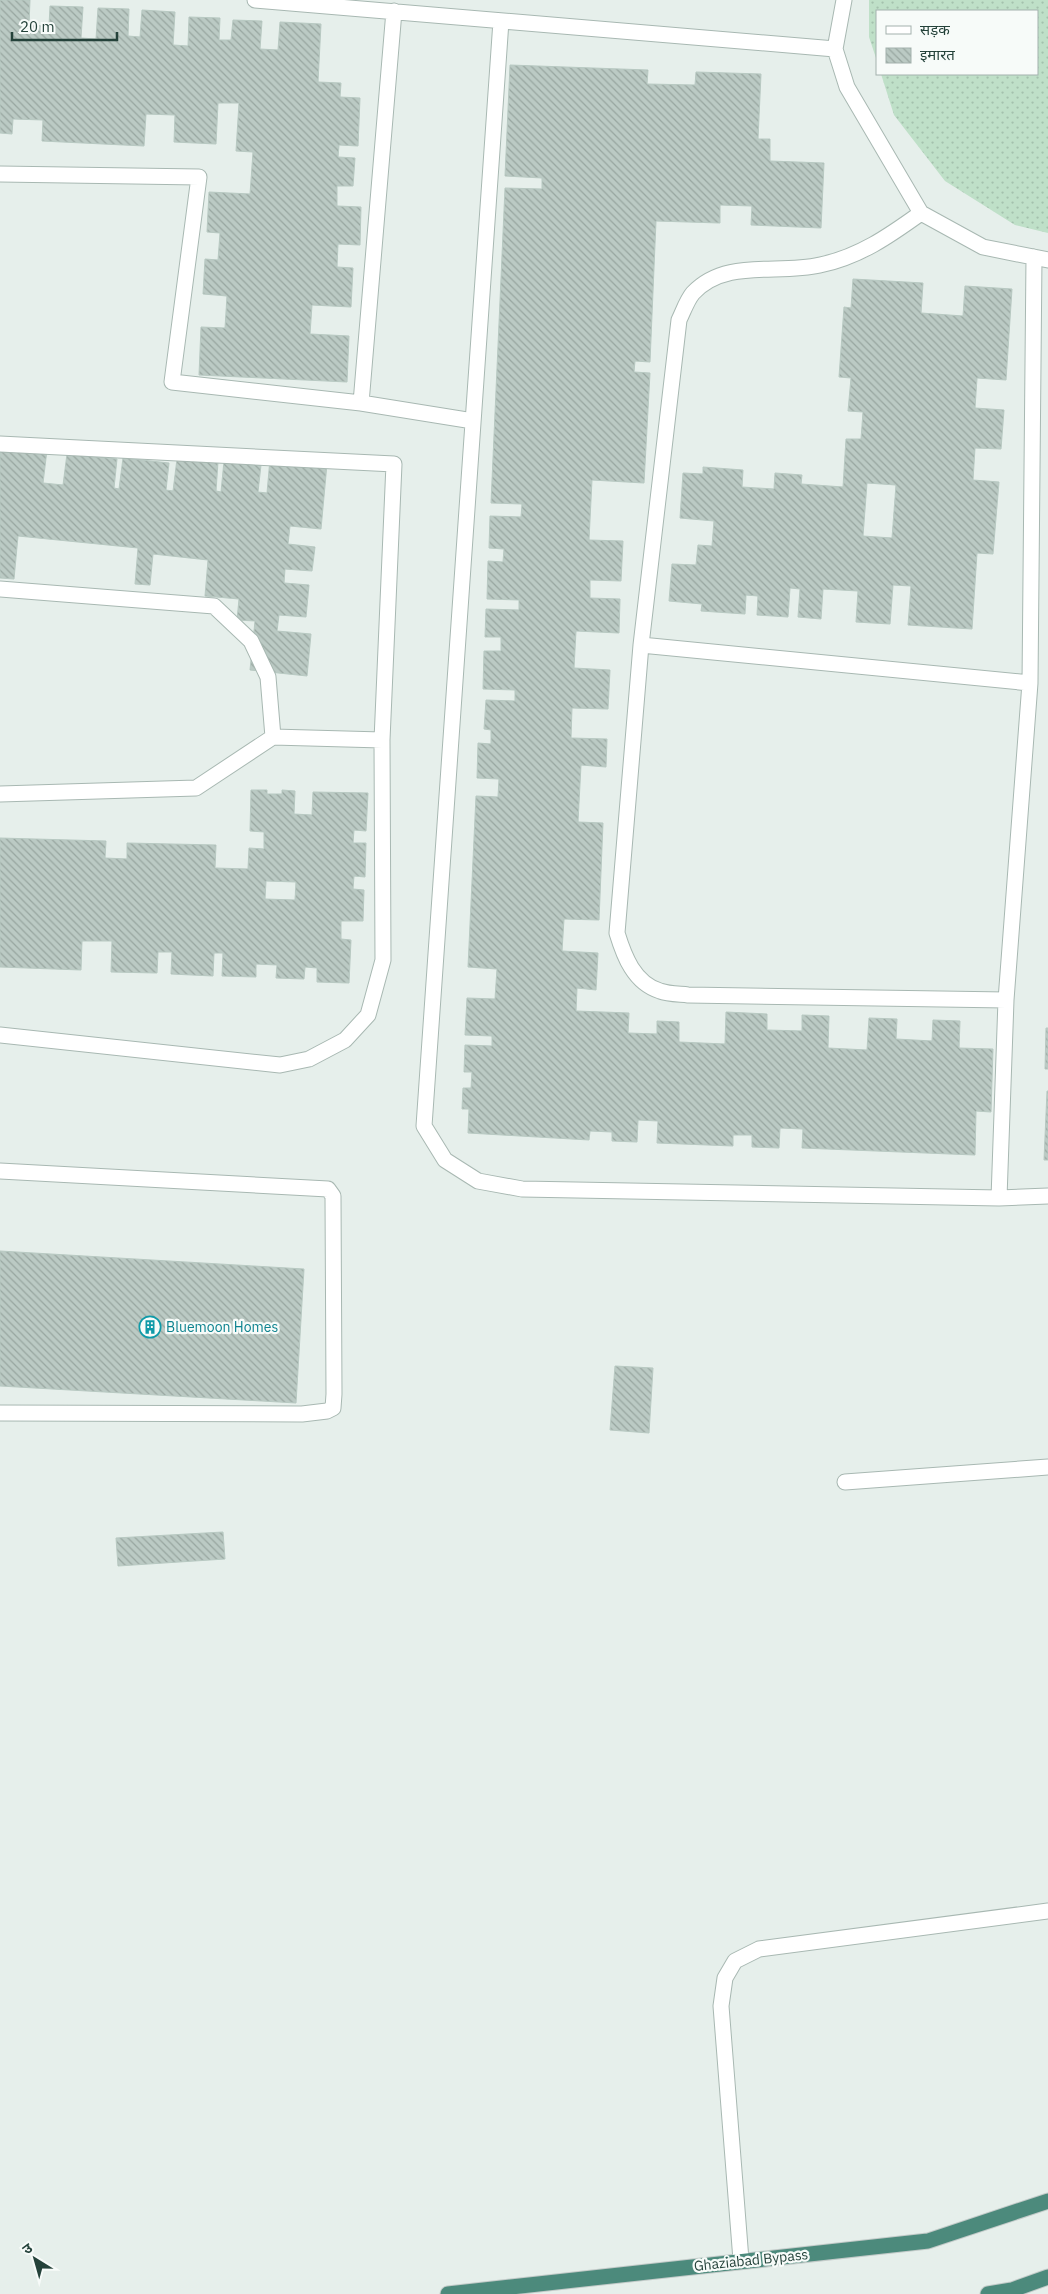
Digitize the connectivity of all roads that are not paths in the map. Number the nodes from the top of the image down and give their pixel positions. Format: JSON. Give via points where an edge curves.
{"nodes":[{"id":1,"x":255,"y":0,"type":"edge"},
{"id":2,"x":844,"y":0,"type":"edge"},
{"id":3,"x":394,"y":11,"type":"junction"},
{"id":4,"x":502,"y":21,"type":"junction"},
{"id":5,"x":835,"y":49,"type":"junction"},
{"id":6,"x":0,"y":174,"type":"edge"},
{"id":7,"x":921,"y":213,"type":"junction"},
{"id":8,"x":1041,"y":258,"type":"edge"},
{"id":9,"x":361,"y":403,"type":"junction"},
{"id":10,"x":473,"y":422,"type":"junction"},
{"id":11,"x":0,"y":444,"type":"edge"},
{"id":12,"x":0,"y":589,"type":"edge"},
{"id":13,"x":641,"y":645,"type":"junction"},
{"id":14,"x":1030,"y":683,"type":"junction"},
{"id":15,"x":273,"y":736,"type":"junction"},
{"id":16,"x":382,"y":740,"type":"junction"},
{"id":17,"x":0,"y":794,"type":"edge"},
{"id":18,"x":1006,"y":1000,"type":"junction"},
{"id":19,"x":0,"y":1035,"type":"edge"},
{"id":20,"x":0,"y":1171,"type":"edge"},
{"id":21,"x":1048,"y":1196,"type":"edge"},
{"id":22,"x":999,"y":1198,"type":"junction"},
{"id":23,"x":0,"y":1413,"type":"edge"},
{"id":24,"x":1048,"y":1467,"type":"edge"},
{"id":25,"x":844,"y":1482,"type":"dead end"},
{"id":26,"x":1048,"y":1911,"type":"edge"},
{"id":27,"x":1048,"y":2201,"type":"edge"},
{"id":28,"x":741,"y":2260,"type":"junction"},
{"id":29,"x":1048,"y":2278,"type":"edge"},
{"id":30,"x":1012,"y":2292,"type":"edge"},
{"id":31,"x":448,"y":2294,"type":"edge"},
{"id":32,"x":988,"y":2294,"type":"edge"}],
"edges":[{"from":1,"to":3,"type":"street"},
{"from":2,"to":5,"type":"street"},
{"from":3,"to":4,"type":"street"},
{"from":3,"to":9,"type":"street"},
{"from":4,"to":5,"type":"street"},
{"from":4,"to":10,"type":"street"},
{"from":5,"to":7,"type":"street","via":[[847,87]]},
{"from":6,"to":9,"type":"street","via":[[199,177],[172,382]]},
{"from":7,"to":8,"type":"street","via":[[982,247]]},
{"from":7,"to":13,"type":"street","via":[[879,243],[847,258],[818,266],[741,270],[714,278],[692,294],[678,320]]},
{"from":8,"to":14,"type":"street"},
{"from":9,"to":10,"type":"street"},
{"from":10,"to":22,"type":"street","via":[[424,1126],[445,1160],[478,1181],[522,1189]]},
{"from":11,"to":16,"type":"street","via":[[394,464]]},
{"from":12,"to":15,"type":"street","via":[[214,606],[251,641],[268,677]]},
{"from":13,"to":14,"type":"street"},
{"from":13,"to":18,"type":"street","via":[[617,933],[624,958],[641,980],[660,991],[688,995]]},
{"from":14,"to":18,"type":"street"},
{"from":15,"to":16,"type":"street"},
{"from":15,"to":17,"type":"street","via":[[196,788]]},
{"from":16,"to":19,"type":"street","via":[[383,960],[368,1015],[345,1040],[309,1059],[280,1065]]},
{"from":18,"to":22,"type":"street"},
{"from":20,"to":23,"type":"street","via":[[328,1189],[333,1196],[334,1394],[333,1408],[302,1414]]},
{"from":21,"to":22,"type":"street"},
{"from":24,"to":25,"type":"street"},
{"from":26,"to":28,"type":"street","via":[[759,1949],[735,1961],[726,1978],[720,2006]]},
{"from":27,"to":28,"type":"highway","name":"Ghaziabad Bypass","via":[[928,2241]]},
{"from":28,"to":31,"type":"highway","name":"Ghaziabad Bypass"},
{"from":29,"to":30,"type":"highway"},
{"from":30,"to":32,"type":"highway"}]}
